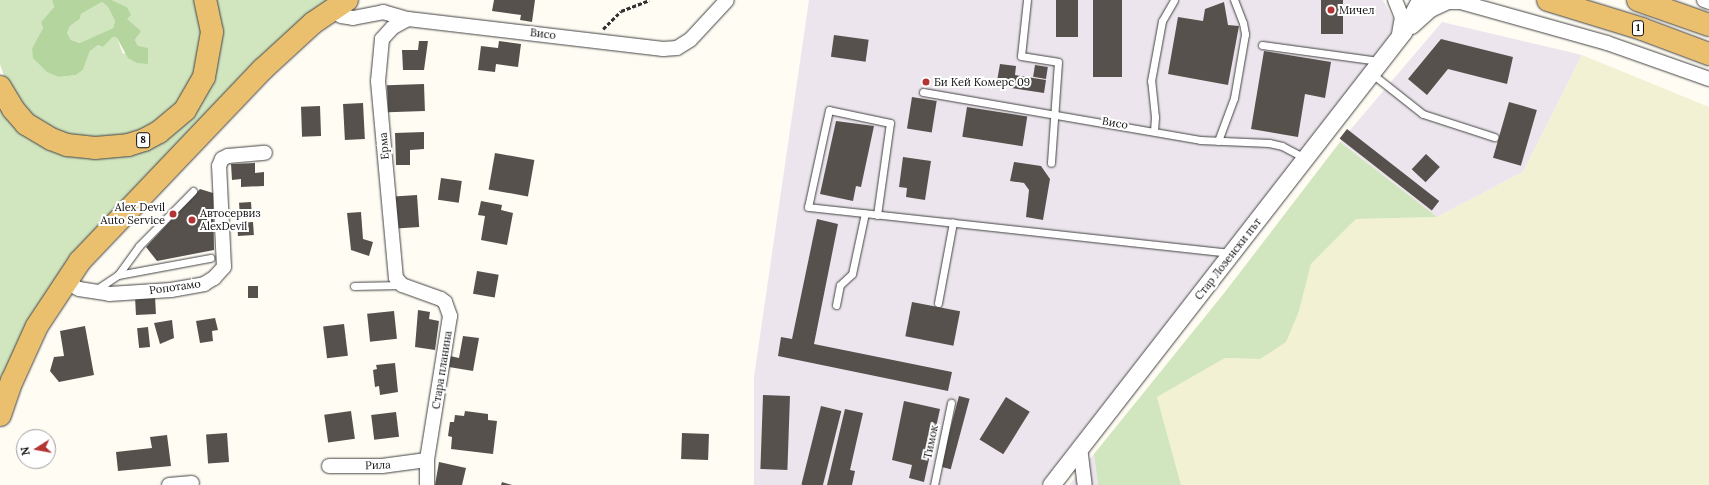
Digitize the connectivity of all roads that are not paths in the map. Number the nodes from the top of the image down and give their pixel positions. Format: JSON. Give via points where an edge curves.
{"nodes":[{"id":1,"x":205,"y":0,"type":"edge"},
{"id":2,"x":727,"y":0,"type":"edge"},
{"id":3,"x":1026,"y":0,"type":"edge"},
{"id":4,"x":1174,"y":0,"type":"edge"},
{"id":5,"x":1234,"y":0,"type":"edge"},
{"id":6,"x":1395,"y":0,"type":"edge"},
{"id":7,"x":1420,"y":0,"type":"edge"},
{"id":8,"x":1454,"y":0,"type":"edge"},
{"id":9,"x":1638,"y":0,"type":"edge"},
{"id":10,"x":1704,"y":0,"type":"edge"},
{"id":11,"x":1557,"y":2,"type":"edge"},
{"id":12,"x":1709,"y":2,"type":"edge"},
{"id":13,"x":340,"y":4,"type":"edge"},
{"id":14,"x":408,"y":18,"type":"junction"},
{"id":15,"x":1709,"y":25,"type":"edge"},
{"id":16,"x":1400,"y":36,"type":"junction"},
{"id":17,"x":1262,"y":45,"type":"dead end"},
{"id":18,"x":1709,"y":54,"type":"edge"},
{"id":19,"x":1376,"y":67,"type":"junction"},
{"id":20,"x":1709,"y":79,"type":"edge"},
{"id":21,"x":0,"y":86,"type":"edge"},
{"id":22,"x":923,"y":92,"type":"dead end"},
{"id":23,"x":1055,"y":113,"type":"junction"},
{"id":24,"x":1154,"y":131,"type":"junction"},
{"id":25,"x":1494,"y":137,"type":"dead end"},
{"id":26,"x":1218,"y":141,"type":"junction"},
{"id":27,"x":265,"y":153,"type":"dead end"},
{"id":28,"x":1305,"y":158,"type":"junction"},
{"id":29,"x":1051,"y":162,"type":"dead end"},
{"id":30,"x":193,"y":191,"type":"dead end"},
{"id":31,"x":865,"y":213,"type":"junction"},
{"id":32,"x":877,"y":214,"type":"junction"},
{"id":33,"x":953,"y":222,"type":"junction"},
{"id":34,"x":1232,"y":253,"type":"junction"},
{"id":35,"x":210,"y":258,"type":"dead end"},
{"id":36,"x":118,"y":275,"type":"junction"},
{"id":37,"x":65,"y":281,"type":"junction"},
{"id":38,"x":402,"y":285,"type":"junction"},
{"id":39,"x":354,"y":286,"type":"dead end"},
{"id":40,"x":92,"y":292,"type":"junction"},
{"id":41,"x":938,"y":303,"type":"dead end"},
{"id":42,"x":836,"y":305,"type":"dead end"},
{"id":43,"x":951,"y":403,"type":"dead end"},
{"id":44,"x":0,"y":415,"type":"edge"},
{"id":45,"x":1080,"y":447,"type":"junction"},
{"id":46,"x":427,"y":460,"type":"junction"},
{"id":47,"x":329,"y":466,"type":"dead end"},
{"id":48,"x":192,"y":483,"type":"dead end"},
{"id":49,"x":169,"y":485,"type":"edge"},
{"id":50,"x":428,"y":485,"type":"edge"},
{"id":51,"x":934,"y":485,"type":"edge"},
{"id":52,"x":1051,"y":485,"type":"edge"},
{"id":53,"x":1085,"y":485,"type":"edge"}],
"edges":[{"from":1,"to":21,"type":"highway","number":"8","via":[[212,32],[204,77],[185,110],[164,128],[144,140],[122,146],[95,148],[67,145],[26,124],[13,109]]},
{"from":2,"to":14,"type":"street","name":"Висо","via":[[690,40],[677,48],[663,49]]},
{"from":3,"to":23,"type":"lane","via":[[1021,56],[1058,62]]},
{"from":4,"to":24,"type":"lane","via":[[1162,22],[1151,81]]},
{"from":5,"to":26,"type":"lane","via":[[1245,34],[1234,98]]},
{"from":6,"to":16,"type":"street","via":[[1402,16]]},
{"from":7,"to":16,"type":"street","name":"Стар Лозенски път"},
{"from":8,"to":16,"type":"street","name":"Стар Лозенски път","via":[[1430,8]]},
{"from":8,"to":20,"type":"street","via":[[1608,43]]},
{"from":9,"to":15,"type":"highway"},
{"from":10,"to":12,"type":"street"},
{"from":11,"to":18,"type":"highway","number":"1"},
{"from":13,"to":14,"type":"street","name":"Висо","via":[[341,16],[353,18],[383,12]]},
{"from":13,"to":37,"type":"highway","via":[[263,69],[97,241]]},
{"from":14,"to":38,"type":"street","name":"Ерма","via":[[392,28],[382,39],[378,81],[396,278]]},
{"from":16,"to":19,"type":"street","name":"Стар Лозенски път"},
{"from":17,"to":19,"type":"lane"},
{"from":19,"to":25,"type":"lane","via":[[1423,114]]},
{"from":19,"to":28,"type":"street","name":"Стар Лозенски път"},
{"from":22,"to":23,"type":"lane","name":"Висо"},
{"from":23,"to":24,"type":"lane","name":"Висо"},
{"from":23,"to":29,"type":"lane"},
{"from":24,"to":26,"type":"lane","name":"Висо"},
{"from":26,"to":28,"type":"lane","name":"Висо","via":[[1282,146]]},
{"from":27,"to":40,"type":"street","name":"Ропотамо","via":[[228,156],[222,159],[219,166],[224,267],[214,278],[204,284],[171,290],[109,294]]},
{"from":28,"to":34,"type":"street","name":"Стар Лозенски път"},
{"from":30,"to":36,"type":"lane","via":[[139,246]]},
{"from":31,"to":32,"type":"lane"},
{"from":31,"to":32,"type":"lane","via":[[808,207],[829,110],[890,123]]},
{"from":31,"to":42,"type":"lane","via":[[852,274],[840,284]]},
{"from":32,"to":33,"type":"lane"},
{"from":33,"to":34,"type":"lane"},
{"from":33,"to":41,"type":"lane"},
{"from":34,"to":45,"type":"street","name":"Стар Лозенски път"},
{"from":35,"to":36,"type":"lane"},
{"from":36,"to":40,"type":"lane"},
{"from":37,"to":40,"type":"street","name":"Ропотамо"},
{"from":37,"to":44,"type":"highway","via":[[27,347]]},
{"from":38,"to":39,"type":"lane"},
{"from":38,"to":46,"type":"street","name":"Стара планина","via":[[441,299],[445,302],[450,316]]},
{"from":43,"to":51,"type":"lane","name":"Тимок"},
{"from":45,"to":52,"type":"street","name":"Стар Лозенски път"},
{"from":45,"to":53,"type":"street"},
{"from":46,"to":47,"type":"street","name":"Рила","via":[[382,466]]},
{"from":46,"to":50,"type":"street","name":"Стара планина"},
{"from":48,"to":49,"type":"street"}]}
